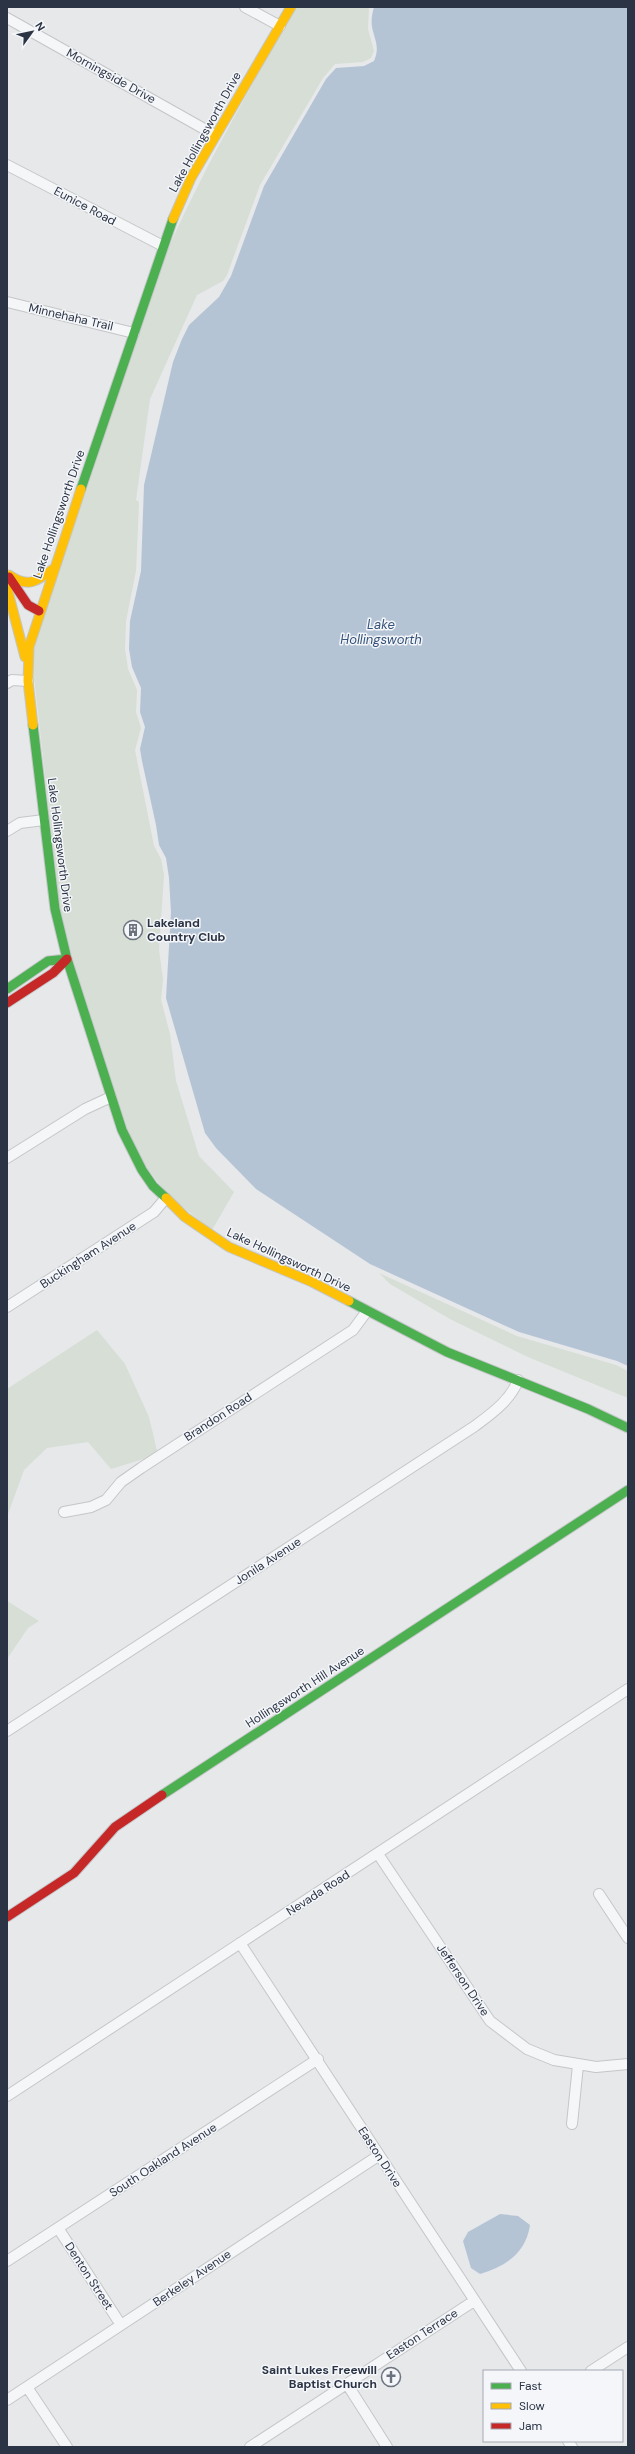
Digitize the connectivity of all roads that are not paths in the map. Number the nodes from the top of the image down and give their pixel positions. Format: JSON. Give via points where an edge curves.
{"nodes":[{"id":1,"x":245,"y":7,"type":"edge"},
{"id":2,"x":291,"y":7,"type":"edge"},
{"id":3,"x":7,"y":18,"type":"edge"},
{"id":4,"x":280,"y":26,"type":"junction"},
{"id":5,"x":215,"y":135,"type":"junction"},
{"id":6,"x":7,"y":165,"type":"edge"},
{"id":7,"x":162,"y":246,"type":"junction"},
{"id":8,"x":7,"y":302,"type":"edge"},
{"id":9,"x":134,"y":333,"type":"junction"},
{"id":10,"x":53,"y":568,"type":"junction"},
{"id":11,"x":8,"y":574,"type":"edge"},
{"id":12,"x":7,"y":588,"type":"edge"},
{"id":13,"x":39,"y":611,"type":"junction"},
{"id":14,"x":28,"y":678,"type":"junction"},
{"id":15,"x":7,"y":683,"type":"edge"},
{"id":16,"x":44,"y":820,"type":"junction"},
{"id":17,"x":7,"y":831,"type":"edge"},
{"id":18,"x":67,"y":959,"type":"junction"},
{"id":19,"x":7,"y":988,"type":"edge"},
{"id":20,"x":7,"y":1003,"type":"edge"},
{"id":21,"x":111,"y":1097,"type":"junction"},
{"id":22,"x":7,"y":1158,"type":"edge"},
{"id":23,"x":165,"y":1199,"type":"junction"},
{"id":24,"x":7,"y":1308,"type":"edge"},
{"id":25,"x":367,"y":1311,"type":"junction"},
{"id":26,"x":518,"y":1380,"type":"junction"},
{"id":27,"x":628,"y":1428,"type":"edge"},
{"id":28,"x":628,"y":1490,"type":"edge"},
{"id":29,"x":64,"y":1512,"type":"dead end"},
{"id":30,"x":628,"y":1689,"type":"edge"},
{"id":31,"x":7,"y":1731,"type":"edge"},
{"id":32,"x":378,"y":1854,"type":"junction"},
{"id":33,"x":599,"y":1894,"type":"dead end"},
{"id":34,"x":7,"y":1917,"type":"edge"},
{"id":35,"x":628,"y":1938,"type":"edge"},
{"id":36,"x":240,"y":1943,"type":"junction"},
{"id":37,"x":318,"y":2059,"type":"junction"},
{"id":38,"x":628,"y":2064,"type":"edge"},
{"id":39,"x":578,"y":2065,"type":"junction"},
{"id":40,"x":7,"y":2096,"type":"edge"},
{"id":41,"x":572,"y":2124,"type":"dead end"},
{"id":42,"x":378,"y":2156,"type":"junction"},
{"id":43,"x":58,"y":2228,"type":"junction"},
{"id":44,"x":7,"y":2261,"type":"edge"},
{"id":45,"x":474,"y":2301,"type":"junction"},
{"id":46,"x":121,"y":2325,"type":"junction"},
{"id":47,"x":628,"y":2347,"type":"edge"},
{"id":48,"x":520,"y":2370,"type":"edge"},
{"id":49,"x":593,"y":2370,"type":"edge"},
{"id":50,"x":346,"y":2384,"type":"junction"},
{"id":51,"x":27,"y":2387,"type":"junction"},
{"id":52,"x":7,"y":2400,"type":"edge"},
{"id":53,"x":66,"y":2447,"type":"edge"},
{"id":54,"x":250,"y":2447,"type":"edge"},
{"id":55,"x":387,"y":2447,"type":"edge"}],
"edges":[{"from":1,"to":4,"type":"street"},
{"from":2,"to":4,"type":"street","name":"Lake Hollingsworth Drive"},
{"from":3,"to":5,"type":"street","name":"Morningside Drive"},
{"from":4,"to":5,"type":"street","name":"Lake Hollingsworth Drive"},
{"from":5,"to":7,"type":"street","name":"Lake Hollingsworth Drive","via":[[190,178]]},
{"from":6,"to":7,"type":"street","name":"Eunice Road"},
{"from":7,"to":9,"type":"street","name":"Lake Hollingsworth Drive"},
{"from":8,"to":9,"type":"street","name":"Minnehaha Trail"},
{"from":9,"to":10,"type":"street","name":"Lake Hollingsworth Drive"},
{"from":10,"to":11,"type":"street","via":[[36,582],[19,582]]},
{"from":10,"to":13,"type":"street","name":"Lake Hollingsworth Drive"},
{"from":11,"to":13,"type":"street","via":[[28,605]]},
{"from":12,"to":14,"type":"street","via":[[17,620]]},
{"from":13,"to":14,"type":"street","name":"Lake Hollingsworth Drive","via":[[29,647]]},
{"from":14,"to":15,"type":"street"},
{"from":14,"to":16,"type":"street","name":"Lake Hollingsworth Drive"},
{"from":16,"to":17,"type":"street","via":[[20,822]]},
{"from":16,"to":18,"type":"street","name":"Lake Hollingsworth Drive","via":[[54,909]]},
{"from":18,"to":19,"type":"street","via":[[48,961]]},
{"from":18,"to":20,"type":"street","via":[[53,973]]},
{"from":18,"to":21,"type":"street","name":"Lake Hollingsworth Drive"},
{"from":21,"to":22,"type":"street","via":[[85,1109]]},
{"from":21,"to":23,"type":"street","name":"Lake Hollingsworth Drive","via":[[133,1154],[153,1186]]},
{"from":23,"to":24,"type":"street","name":"Buckingham Avenue","via":[[154,1212]]},
{"from":23,"to":25,"type":"street","name":"Lake Hollingsworth Drive","via":[[200,1229],[229,1247],[312,1282]]},
{"from":25,"to":26,"type":"street","name":"Lake Hollingsworth Drive","via":[[447,1352]]},
{"from":25,"to":29,"type":"street","name":"Brandon Road","via":[[353,1330],[141,1468],[121,1482],[106,1500],[91,1507]]},
{"from":26,"to":27,"type":"street","name":"Lake Hollingsworth Drive"},
{"from":26,"to":31,"type":"street","name":"Jonila Avenue","via":[[515,1389],[494,1412],[475,1426]]},
{"from":28,"to":34,"type":"street","name":"Hollingsworth Hill Avenue","via":[[130,1816],[115,1827],[74,1873]]},
{"from":30,"to":32,"type":"street","name":"Nevada Road"},
{"from":32,"to":36,"type":"street","name":"Nevada Road"},
{"from":32,"to":39,"type":"street","name":"Jefferson Drive","via":[[490,2022],[527,2049],[554,2060]]},
{"from":33,"to":35,"type":"street"},
{"from":36,"to":37,"type":"street","name":"Easton Drive"},
{"from":36,"to":40,"type":"street","name":"Nevada Road"},
{"from":37,"to":42,"type":"street","name":"Easton Drive"},
{"from":37,"to":43,"type":"street","name":"South Oakland Avenue"},
{"from":38,"to":39,"type":"street","name":"Jefferson Drive","via":[[596,2067]]},
{"from":39,"to":41,"type":"street"},
{"from":42,"to":45,"type":"street","name":"Easton Drive"},
{"from":42,"to":46,"type":"street","name":"Berkeley Avenue"},
{"from":43,"to":44,"type":"street","name":"South Oakland Avenue"},
{"from":43,"to":46,"type":"street","name":"Denton Street"},
{"from":45,"to":48,"type":"street","name":"Easton Drive"},
{"from":45,"to":50,"type":"street","name":"Easton Terrace"},
{"from":46,"to":51,"type":"street","name":"Berkeley Avenue"},
{"from":47,"to":49,"type":"street"},
{"from":50,"to":54,"type":"street","name":"Easton Terrace"},
{"from":50,"to":55,"type":"street"},
{"from":51,"to":52,"type":"street","name":"Berkeley Avenue"},
{"from":51,"to":53,"type":"street"}]}
